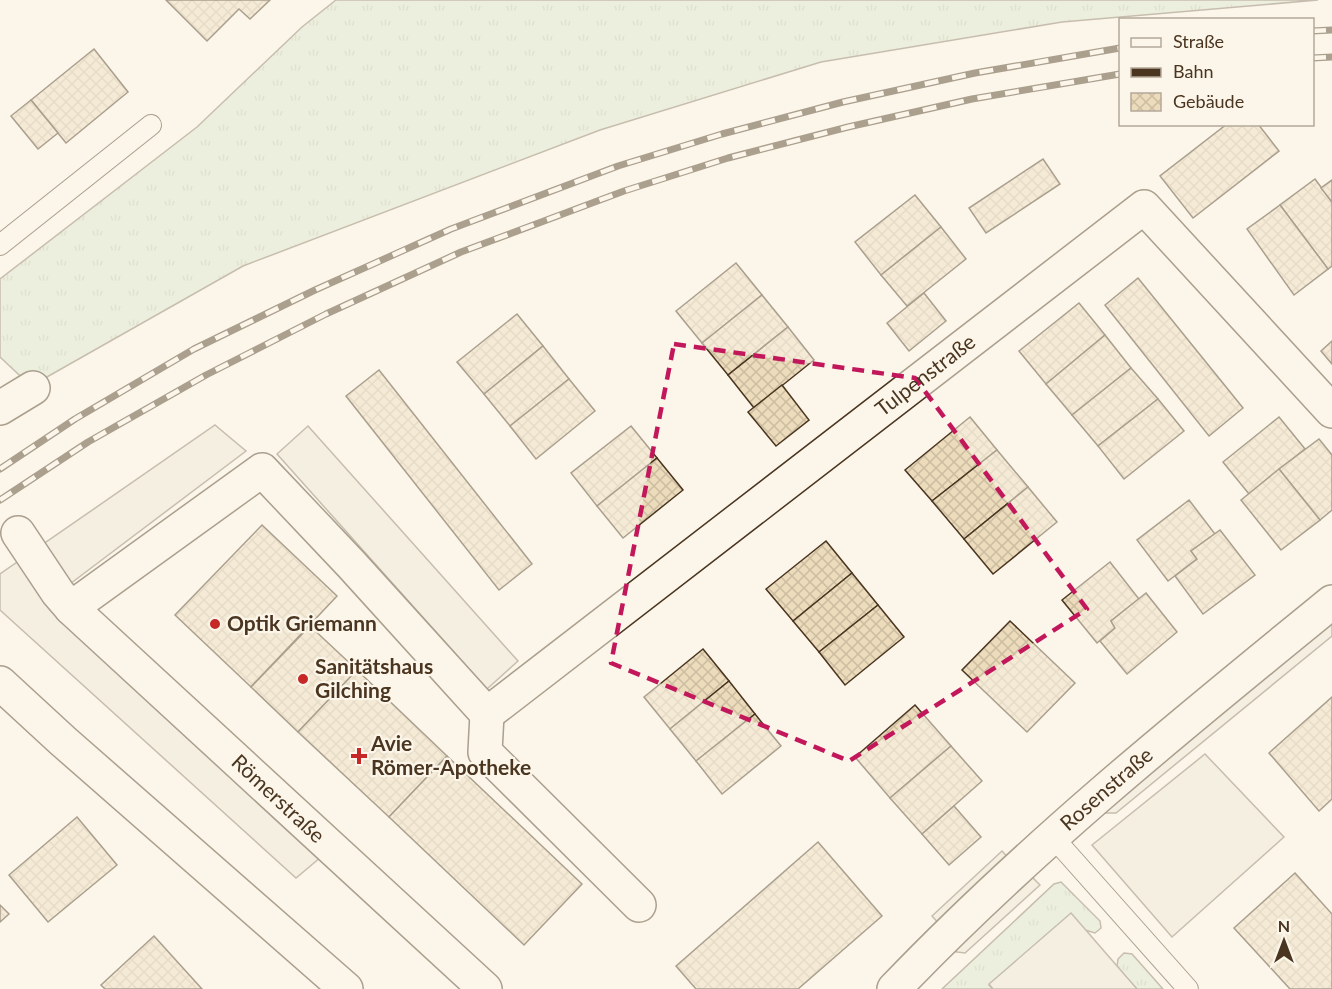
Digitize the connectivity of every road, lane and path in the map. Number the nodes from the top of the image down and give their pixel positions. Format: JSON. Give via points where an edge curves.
{"nodes":[{"id":1,"x":151,"y":125,"type":"dead end"},
{"id":2,"x":0,"y":245,"type":"edge"},
{"id":3,"x":33,"y":388,"type":"dead end"},
{"id":4,"x":0,"y":408,"type":"edge"},
{"id":5,"x":1332,"y":411,"type":"edge"},
{"id":6,"x":18,"y":533,"type":"dead end"},
{"id":7,"x":1332,"y":602,"type":"edge"},
{"id":8,"x":72,"y":608,"type":"junction"},
{"id":9,"x":0,"y":682,"type":"edge"},
{"id":10,"x":487,"y":714,"type":"junction"},
{"id":11,"x":1052,"y":836,"type":"junction"},
{"id":12,"x":639,"y":905,"type":"dead end"},
{"id":13,"x":346,"y":989,"type":"edge"},
{"id":14,"x":485,"y":989,"type":"edge"},
{"id":15,"x":894,"y":989,"type":"edge"},
{"id":16,"x":1188,"y":989,"type":"edge"}],
"edges":[{"from":1,"to":2,"type":"lane"},
{"from":3,"to":4,"type":"street"},
{"from":5,"to":10,"type":"street","name":"Tulpenstraße","via":[[1144,207]]},
{"from":6,"to":8,"type":"street","name":"Römerstraße"},
{"from":7,"to":11,"type":"street","name":"Rosenstraße"},
{"from":8,"to":10,"type":"street","via":[[262,470],[358,557]]},
{"from":8,"to":14,"type":"street","name":"Römerstraße"},
{"from":9,"to":13,"type":"street"},
{"from":10,"to":12,"type":"street","via":[[485,752]]},
{"from":11,"to":15,"type":"street","name":"Rosenstraße"},
{"from":11,"to":16,"type":"lane"}]}
